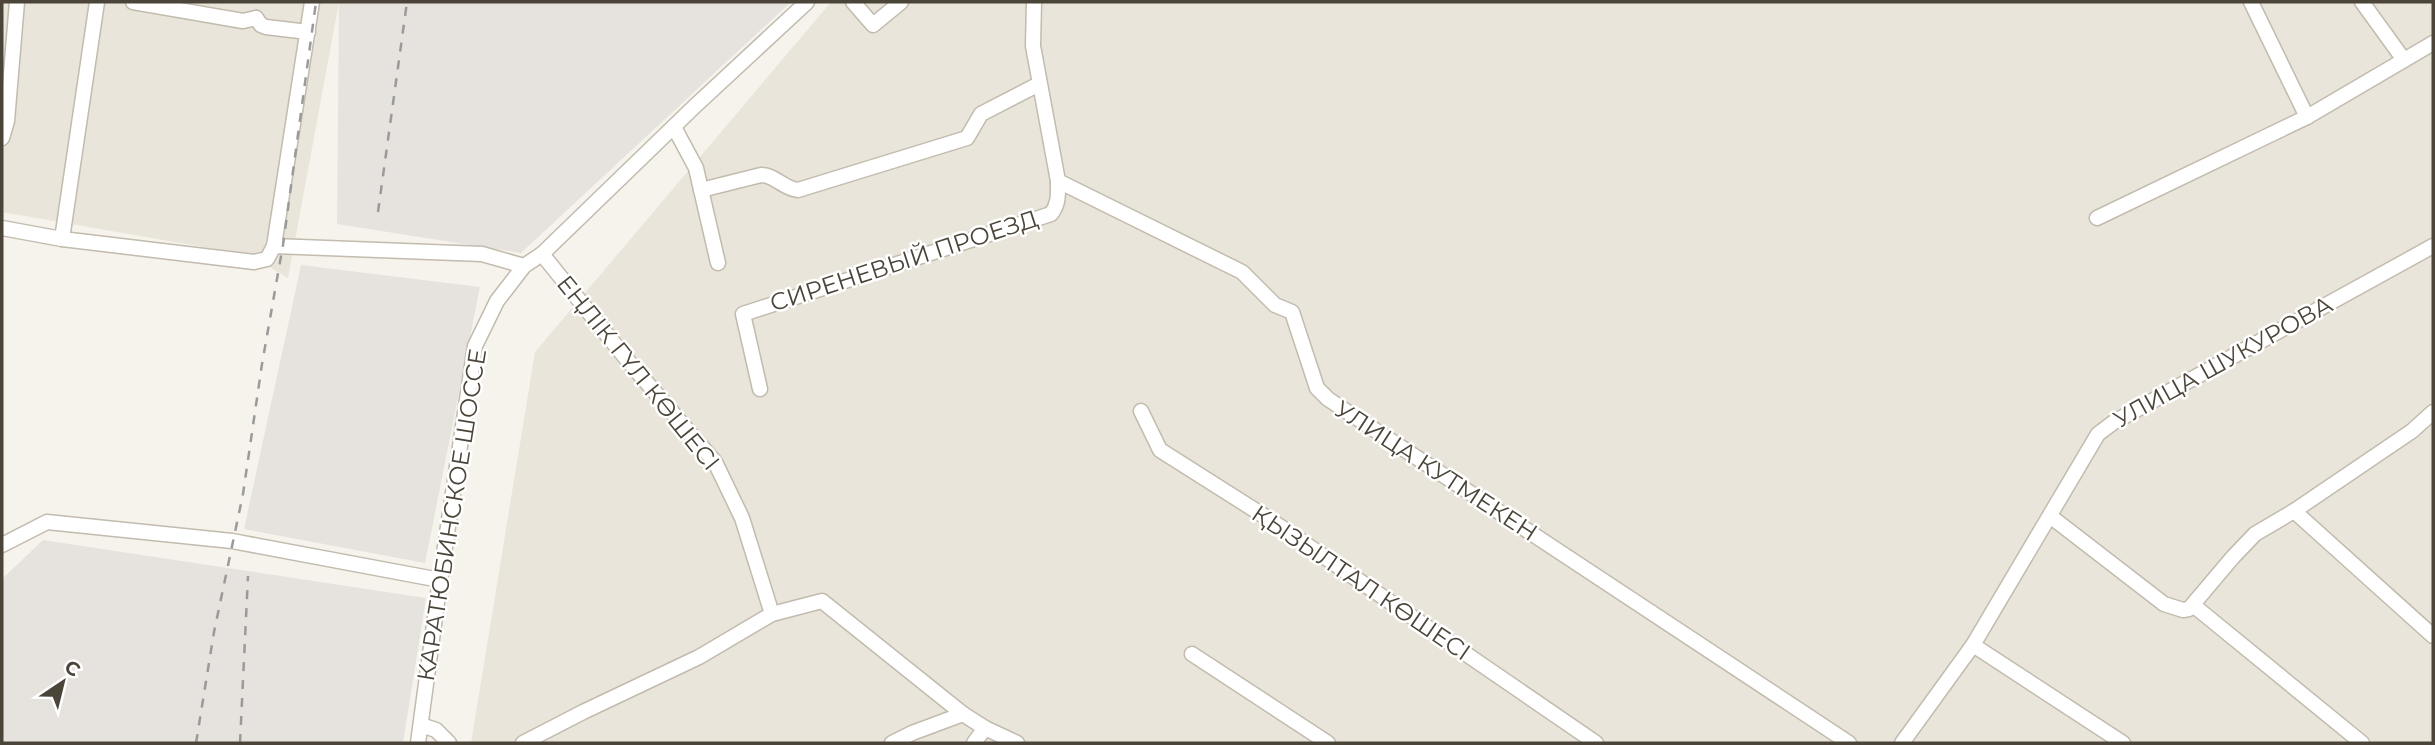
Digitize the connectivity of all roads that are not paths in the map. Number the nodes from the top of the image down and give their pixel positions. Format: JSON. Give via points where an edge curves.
{"nodes":[{"id":1,"x":17,"y":2,"type":"edge"},
{"id":2,"x":97,"y":2,"type":"edge"},
{"id":3,"x":132,"y":2,"type":"edge"},
{"id":4,"x":255,"y":2,"type":"edge"},
{"id":5,"x":312,"y":2,"type":"edge"},
{"id":6,"x":807,"y":2,"type":"edge"},
{"id":7,"x":853,"y":2,"type":"edge"},
{"id":8,"x":901,"y":2,"type":"edge"},
{"id":9,"x":1034,"y":2,"type":"edge"},
{"id":10,"x":2251,"y":2,"type":"edge"},
{"id":11,"x":2362,"y":2,"type":"edge"},
{"id":12,"x":256,"y":18,"type":"junction"},
{"id":13,"x":308,"y":32,"type":"junction"},
{"id":14,"x":2433,"y":43,"type":"edge"},
{"id":15,"x":2404,"y":60,"type":"junction"},
{"id":16,"x":1039,"y":84,"type":"junction"},
{"id":17,"x":2307,"y":117,"type":"junction"},
{"id":18,"x":674,"y":127,"type":"junction"},
{"id":19,"x":2,"y":138,"type":"edge"},
{"id":20,"x":1058,"y":181,"type":"junction"},
{"id":21,"x":701,"y":190,"type":"junction"},
{"id":22,"x":2097,"y":218,"type":"dead end"},
{"id":23,"x":2,"y":228,"type":"edge"},
{"id":24,"x":62,"y":239,"type":"junction"},
{"id":25,"x":274,"y":246,"type":"junction"},
{"id":26,"x":2433,"y":246,"type":"edge"},
{"id":27,"x":542,"y":254,"type":"junction"},
{"id":28,"x":718,"y":263,"type":"dead end"},
{"id":29,"x":524,"y":266,"type":"junction"},
{"id":30,"x":760,"y":389,"type":"dead end"},
{"id":31,"x":1140,"y":411,"type":"dead end"},
{"id":32,"x":2431,"y":420,"type":"edge"},
{"id":33,"x":2294,"y":511,"type":"junction"},
{"id":34,"x":2050,"y":516,"type":"junction"},
{"id":35,"x":2,"y":545,"type":"edge"},
{"id":36,"x":440,"y":580,"type":"junction"},
{"id":37,"x":2193,"y":605,"type":"junction"},
{"id":38,"x":772,"y":614,"type":"junction"},
{"id":39,"x":2433,"y":636,"type":"edge"},
{"id":40,"x":1973,"y":645,"type":"junction"},
{"id":41,"x":1192,"y":654,"type":"dead end"},
{"id":42,"x":963,"y":714,"type":"junction"},
{"id":43,"x":421,"y":725,"type":"junction"},
{"id":44,"x":985,"y":728,"type":"junction"},
{"id":45,"x":418,"y":743,"type":"edge"},
{"id":46,"x":449,"y":743,"type":"edge"},
{"id":47,"x":523,"y":743,"type":"edge"},
{"id":48,"x":892,"y":743,"type":"edge"},
{"id":49,"x":974,"y":743,"type":"edge"},
{"id":50,"x":1017,"y":743,"type":"edge"},
{"id":51,"x":1328,"y":743,"type":"edge"},
{"id":52,"x":1596,"y":743,"type":"edge"},
{"id":53,"x":1849,"y":743,"type":"edge"},
{"id":54,"x":1902,"y":743,"type":"edge"},
{"id":55,"x":2123,"y":743,"type":"edge"},
{"id":56,"x":2362,"y":743,"type":"edge"}],
"edges":[{"from":1,"to":19,"type":"street"},
{"from":2,"to":24,"type":"street"},
{"from":3,"to":12,"type":"street","via":[[243,22]]},
{"from":4,"to":12,"type":"street"},
{"from":5,"to":13,"type":"street"},
{"from":6,"to":18,"type":"street","name":"КАРАТЮБИНСКОЕ ШОССЕ"},
{"from":7,"to":8,"type":"street","via":[[873,25]]},
{"from":9,"to":16,"type":"street","name":"СИРЕНЕВЫЙ ПРОЕЗД","via":[[1033,46]]},
{"from":10,"to":17,"type":"street"},
{"from":11,"to":15,"type":"street"},
{"from":12,"to":13,"type":"street","via":[[266,27]]},
{"from":13,"to":25,"type":"street"},
{"from":14,"to":15,"type":"street"},
{"from":15,"to":17,"type":"street"},
{"from":16,"to":20,"type":"street","name":"СИРЕНЕВЫЙ ПРОЕЗД"},
{"from":16,"to":21,"type":"street","via":[[981,114],[967,138],[798,190],[761,174]]},
{"from":17,"to":22,"type":"street"},
{"from":18,"to":21,"type":"street","via":[[696,167]]},
{"from":18,"to":27,"type":"street","name":"КАРАТЮБИНСКОЕ ШОССЕ"},
{"from":20,"to":30,"type":"street","name":"СИРЕНЕВЫЙ ПРОЕЗД","via":[[1058,202],[1051,214],[743,314]]},
{"from":20,"to":53,"type":"street","name":"УЛИЦА КУТМЕКЕН","via":[[1242,272],[1275,304],[1292,312],[1317,388],[1328,399]]},
{"from":21,"to":28,"type":"street"},
{"from":23,"to":24,"type":"street"},
{"from":24,"to":25,"type":"street","via":[[254,262],[267,259]]},
{"from":25,"to":29,"type":"street","via":[[482,254]]},
{"from":26,"to":34,"type":"street","name":"УЛИЦА ШУКУРОВА","via":[[2106,428],[2092,442]]},
{"from":27,"to":29,"type":"street","name":"КАРАТЮБИНСКОЕ ШОССЕ"},
{"from":27,"to":38,"type":"street","name":"ЕҢЛІК ГҮЛ КӨШЕСІ","via":[[715,462],[741,518]]},
{"from":29,"to":36,"type":"street","name":"КАРАТЮБИНСКОЕ ШОССЕ","via":[[497,301],[475,346]]},
{"from":31,"to":52,"type":"street","name":"ҚЫЗЫЛТАЛ КӨШЕСІ","via":[[1160,450],[1272,521]]},
{"from":32,"to":33,"type":"street"},
{"from":33,"to":37,"type":"street","via":[[2256,534]]},
{"from":33,"to":39,"type":"street"},
{"from":34,"to":37,"type":"street","via":[[2164,604],[2183,610]]},
{"from":34,"to":40,"type":"street","name":"УЛИЦА ШУКУРОВА"},
{"from":35,"to":36,"type":"street","via":[[47,522],[232,541]]},
{"from":36,"to":43,"type":"street","name":"КАРАТЮБИНСКОЕ ШОССЕ"},
{"from":37,"to":56,"type":"street"},
{"from":38,"to":42,"type":"street","via":[[822,600]]},
{"from":38,"to":47,"type":"street","via":[[699,657]]},
{"from":40,"to":54,"type":"street","name":"УЛИЦА ШУКУРОВА"},
{"from":40,"to":55,"type":"street"},
{"from":41,"to":51,"type":"street"},
{"from":42,"to":44,"type":"street"},
{"from":42,"to":48,"type":"street"},
{"from":43,"to":45,"type":"street","name":"КАРАТЮБИНСКОЕ ШОССЕ"},
{"from":43,"to":46,"type":"street","via":[[436,730]]},
{"from":44,"to":49,"type":"street"},
{"from":44,"to":50,"type":"street"}]}
